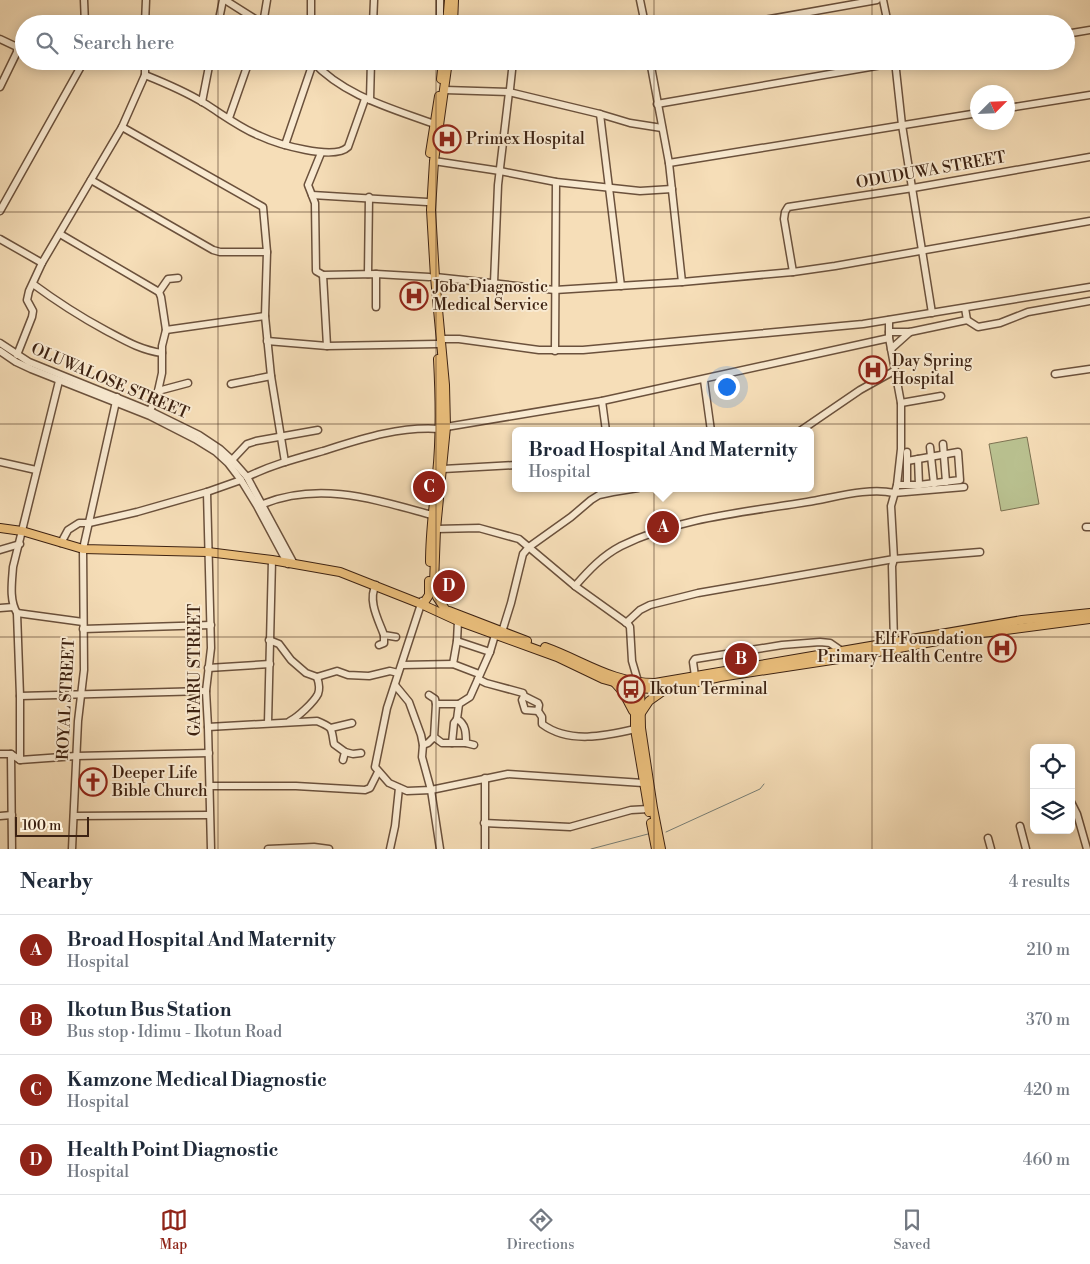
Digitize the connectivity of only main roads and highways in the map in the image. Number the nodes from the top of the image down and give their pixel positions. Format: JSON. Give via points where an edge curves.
{"nodes":[{"id":1,"x":449,"y":0,"type":"edge"},
{"id":2,"x":454,"y":0,"type":"edge"},
{"id":3,"x":450,"y":15,"type":"edge"},
{"id":4,"x":452,"y":15,"type":"edge"},
{"id":5,"x":442,"y":70,"type":"edge"},
{"id":6,"x":447,"y":70,"type":"edge"},
{"id":7,"x":429,"y":224,"type":"junction"},
{"id":8,"x":443,"y":428,"type":"junction"},
{"id":9,"x":0,"y":528,"type":"edge"},
{"id":10,"x":291,"y":562,"type":"junction"},
{"id":11,"x":428,"y":602,"type":"junction"},
{"id":12,"x":1090,"y":613,"type":"edge"},
{"id":13,"x":1090,"y":619,"type":"edge"},
{"id":14,"x":498,"y":633,"type":"junction"},
{"id":15,"x":910,"y":643,"type":"junction"},
{"id":16,"x":615,"y":683,"type":"junction"},
{"id":17,"x":638,"y":684,"type":"junction"},
{"id":18,"x":669,"y":686,"type":"junction"},
{"id":19,"x":638,"y":713,"type":"junction"},
{"id":20,"x":656,"y":849,"type":"edge"},
{"id":21,"x":661,"y":849,"type":"edge"}],
"edges":[{"from":1,"to":3,"type":"main road"},
{"from":2,"to":4,"type":"main road"},
{"from":5,"to":7,"type":"main road","via":[[429,164]]},
{"from":6,"to":7,"type":"main road"},
{"from":7,"to":8,"type":"main road"},
{"from":8,"to":11,"type":"main road","via":[[432,515]]},
{"from":8,"to":11,"type":"main road","via":[[434,584]]},
{"from":9,"to":10,"type":"main road","via":[[22,531],[82,550],[208,552]]},
{"from":10,"to":11,"type":"main road","via":[[340,572]]},
{"from":10,"to":11,"type":"main road","via":[[350,572]]},
{"from":11,"to":14,"type":"main road"},
{"from":11,"to":14,"type":"main road","via":[[458,621]]},
{"from":12,"to":15,"type":"main road","via":[[1022,620]]},
{"from":13,"to":15,"type":"main road"},
{"from":14,"to":16,"type":"main road"},
{"from":14,"to":17,"type":"main road","via":[[558,652],[605,674]]},
{"from":15,"to":17,"type":"main road"},
{"from":15,"to":18,"type":"main road","via":[[805,665]]},
{"from":16,"to":17,"type":"main road"},
{"from":16,"to":19,"type":"main road"},
{"from":17,"to":18,"type":"main road","via":[[653,688]]},
{"from":17,"to":19,"type":"main road"},
{"from":18,"to":19,"type":"main road"},
{"from":19,"to":20,"type":"main road","via":[[634,729]]},
{"from":19,"to":21,"type":"main road"}]}
